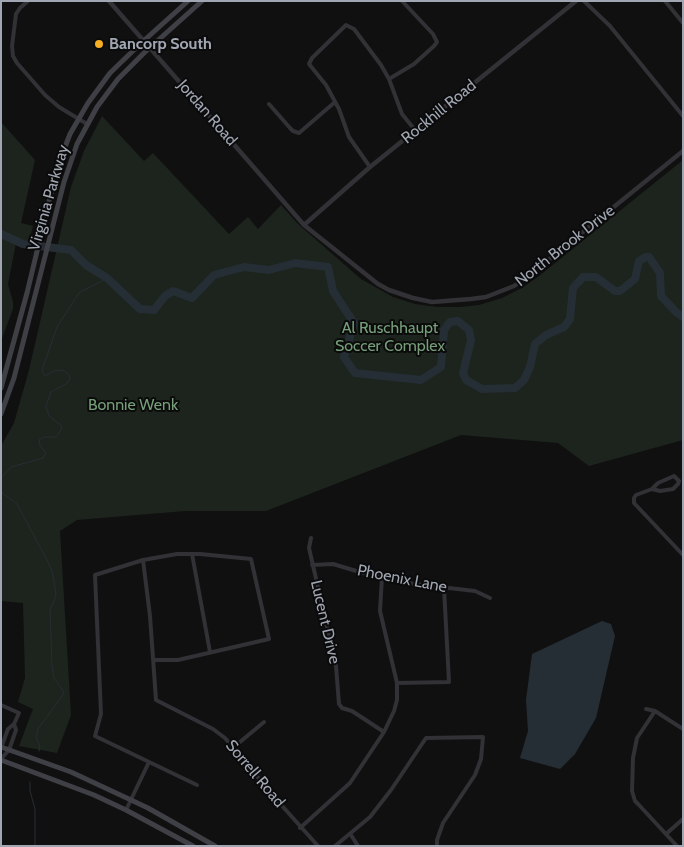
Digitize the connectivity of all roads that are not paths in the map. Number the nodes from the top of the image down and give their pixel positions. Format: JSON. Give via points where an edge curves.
{"nodes":[{"id":1,"x":28,"y":1,"type":"edge"},
{"id":2,"x":109,"y":1,"type":"edge"},
{"id":3,"x":188,"y":1,"type":"edge"},
{"id":4,"x":202,"y":1,"type":"edge"},
{"id":5,"x":402,"y":1,"type":"edge"},
{"id":6,"x":576,"y":1,"type":"edge"},
{"id":7,"x":584,"y":1,"type":"edge"},
{"id":8,"x":665,"y":1,"type":"edge"},
{"id":9,"x":683,"y":23,"type":"edge"},
{"id":10,"x":144,"y":40,"type":"junction"},
{"id":11,"x":150,"y":48,"type":"junction"},
{"id":12,"x":389,"y":79,"type":"junction"},
{"id":13,"x":336,"y":102,"type":"junction"},
{"id":14,"x":269,"y":104,"type":"dead end"},
{"id":15,"x":683,"y":116,"type":"edge"},
{"id":16,"x":78,"y":119,"type":"junction"},
{"id":17,"x":87,"y":124,"type":"junction"},
{"id":18,"x":415,"y":130,"type":"junction"},
{"id":19,"x":683,"y":151,"type":"edge"},
{"id":20,"x":370,"y":167,"type":"junction"},
{"id":21,"x":304,"y":225,"type":"junction"},
{"id":22,"x":1,"y":388,"type":"edge"},
{"id":23,"x":1,"y":414,"type":"edge"},
{"id":24,"x":652,"y":489,"type":"junction"},
{"id":25,"x":311,"y":538,"type":"dead end"},
{"id":26,"x":192,"y":554,"type":"junction"},
{"id":27,"x":683,"y":555,"type":"edge"},
{"id":28,"x":143,"y":560,"type":"junction"},
{"id":29,"x":312,"y":565,"type":"junction"},
{"id":30,"x":382,"y":577,"type":"junction"},
{"id":31,"x":444,"y":588,"type":"junction"},
{"id":32,"x":490,"y":598,"type":"dead end"},
{"id":33,"x":210,"y":652,"type":"junction"},
{"id":34,"x":154,"y":660,"type":"junction"},
{"id":35,"x":397,"y":683,"type":"junction"},
{"id":36,"x":1,"y":705,"type":"edge"},
{"id":37,"x":646,"y":709,"type":"dead end"},
{"id":38,"x":655,"y":711,"type":"junction"},
{"id":39,"x":264,"y":722,"type":"dead end"},
{"id":40,"x":14,"y":724,"type":"junction"},
{"id":41,"x":683,"y":729,"type":"edge"},
{"id":42,"x":384,"y":732,"type":"junction"},
{"id":43,"x":1,"y":747,"type":"edge"},
{"id":44,"x":234,"y":747,"type":"junction"},
{"id":45,"x":9,"y":750,"type":"junction"},
{"id":46,"x":1,"y":759,"type":"edge"},
{"id":47,"x":149,"y":762,"type":"junction"},
{"id":48,"x":197,"y":785,"type":"dead end"},
{"id":49,"x":131,"y":800,"type":"junction"},
{"id":50,"x":126,"y":810,"type":"junction"},
{"id":51,"x":683,"y":819,"type":"edge"},
{"id":52,"x":300,"y":828,"type":"junction"},
{"id":53,"x":666,"y":834,"type":"junction"},
{"id":54,"x":351,"y":835,"type":"junction"},
{"id":55,"x":194,"y":846,"type":"edge"},
{"id":56,"x":214,"y":846,"type":"edge"},
{"id":57,"x":318,"y":846,"type":"edge"},
{"id":58,"x":335,"y":846,"type":"edge"},
{"id":59,"x":358,"y":846,"type":"edge"},
{"id":60,"x":436,"y":846,"type":"edge"},
{"id":61,"x":677,"y":846,"type":"edge"}],
"edges":[{"from":1,"to":16,"type":"street","via":[[16,14],[13,56],[45,95]]},
{"from":2,"to":10,"type":"street","name":"Jordan Road"},
{"from":3,"to":10,"type":"main road","name":"Virginia Parkway"},
{"from":4,"to":11,"type":"main road","name":"Virginia Parkway"},
{"from":5,"to":12,"type":"street","via":[[437,42],[414,64]]},
{"from":6,"to":18,"type":"street","name":"Rockhill Road"},
{"from":7,"to":15,"type":"street","via":[[610,26]]},
{"from":8,"to":9,"type":"street"},
{"from":10,"to":11,"type":"street","name":"Jordan Road"},
{"from":10,"to":16,"type":"main road","name":"Virginia Parkway","via":[[106,79]]},
{"from":11,"to":17,"type":"main road","name":"Virginia Parkway","via":[[118,79]]},
{"from":11,"to":21,"type":"street","name":"Jordan Road"},
{"from":12,"to":13,"type":"street","via":[[372,50],[351,26],[346,25],[309,64]]},
{"from":12,"to":18,"type":"street","via":[[402,114]]},
{"from":13,"to":14,"type":"street","via":[[300,133],[293,131]]},
{"from":13,"to":20,"type":"street","via":[[349,137]]},
{"from":16,"to":17,"type":"street"},
{"from":16,"to":22,"type":"main road","name":"Virginia Parkway","via":[[61,154]]},
{"from":17,"to":23,"type":"main road","name":"Virginia Parkway","via":[[69,166],[14,378]]},
{"from":18,"to":20,"type":"street","name":"Rockhill Road"},
{"from":19,"to":21,"type":"street","name":"North Brook Drive","via":[[526,278],[486,297],[432,302],[401,295],[378,284]]},
{"from":20,"to":21,"type":"street","name":"Rockhill Road"},
{"from":24,"to":24,"type":"street","via":[[671,477],[678,479],[677,486],[668,491]]},
{"from":24,"to":27,"type":"street","via":[[636,495],[633,500],[636,507]]},
{"from":25,"to":29,"type":"street","name":"Lucent Drive"},
{"from":26,"to":28,"type":"street"},
{"from":26,"to":33,"type":"street"},
{"from":26,"to":33,"type":"street","via":[[251,560],[269,639]]},
{"from":28,"to":34,"type":"street"},
{"from":28,"to":47,"type":"street","via":[[95,575],[101,714],[95,736]]},
{"from":29,"to":30,"type":"street","name":"Phoenix Lane","via":[[333,564]]},
{"from":29,"to":42,"type":"street","name":"Lucent Drive","via":[[336,666],[338,704]]},
{"from":30,"to":31,"type":"street","name":"Phoenix Lane"},
{"from":30,"to":35,"type":"street","via":[[380,611]]},
{"from":31,"to":32,"type":"street","name":"Phoenix Lane","via":[[475,591]]},
{"from":31,"to":35,"type":"street","via":[[449,682]]},
{"from":33,"to":34,"type":"street","via":[[178,660]]},
{"from":34,"to":44,"type":"street","name":"Sorrell Road","via":[[156,700],[212,729]]},
{"from":35,"to":42,"type":"street","via":[[396,706]]},
{"from":36,"to":40,"type":"street","via":[[18,712]]},
{"from":37,"to":38,"type":"street"},
{"from":38,"to":41,"type":"street"},
{"from":38,"to":53,"type":"street","via":[[636,738],[632,791],[635,801]]},
{"from":39,"to":44,"type":"street"},
{"from":40,"to":43,"type":"street","via":[[8,729]]},
{"from":40,"to":45,"type":"street","via":[[16,730]]},
{"from":42,"to":52,"type":"street","via":[[350,783]]},
{"from":43,"to":45,"type":"main road"},
{"from":44,"to":52,"type":"street","name":"Sorrell Road"},
{"from":45,"to":46,"type":"street"},
{"from":45,"to":49,"type":"main road","via":[[71,772]]},
{"from":46,"to":50,"type":"main road"},
{"from":47,"to":48,"type":"street"},
{"from":47,"to":49,"type":"street"},
{"from":49,"to":50,"type":"street"},
{"from":49,"to":56,"type":"main road"},
{"from":50,"to":55,"type":"main road"},
{"from":51,"to":53,"type":"street"},
{"from":52,"to":57,"type":"street","name":"Sorrell Road"},
{"from":53,"to":61,"type":"street"},
{"from":54,"to":58,"type":"street"},
{"from":54,"to":59,"type":"street"},
{"from":54,"to":60,"type":"street","via":[[391,790],[426,738],[483,737],[481,759],[475,775],[443,823]]}]}
